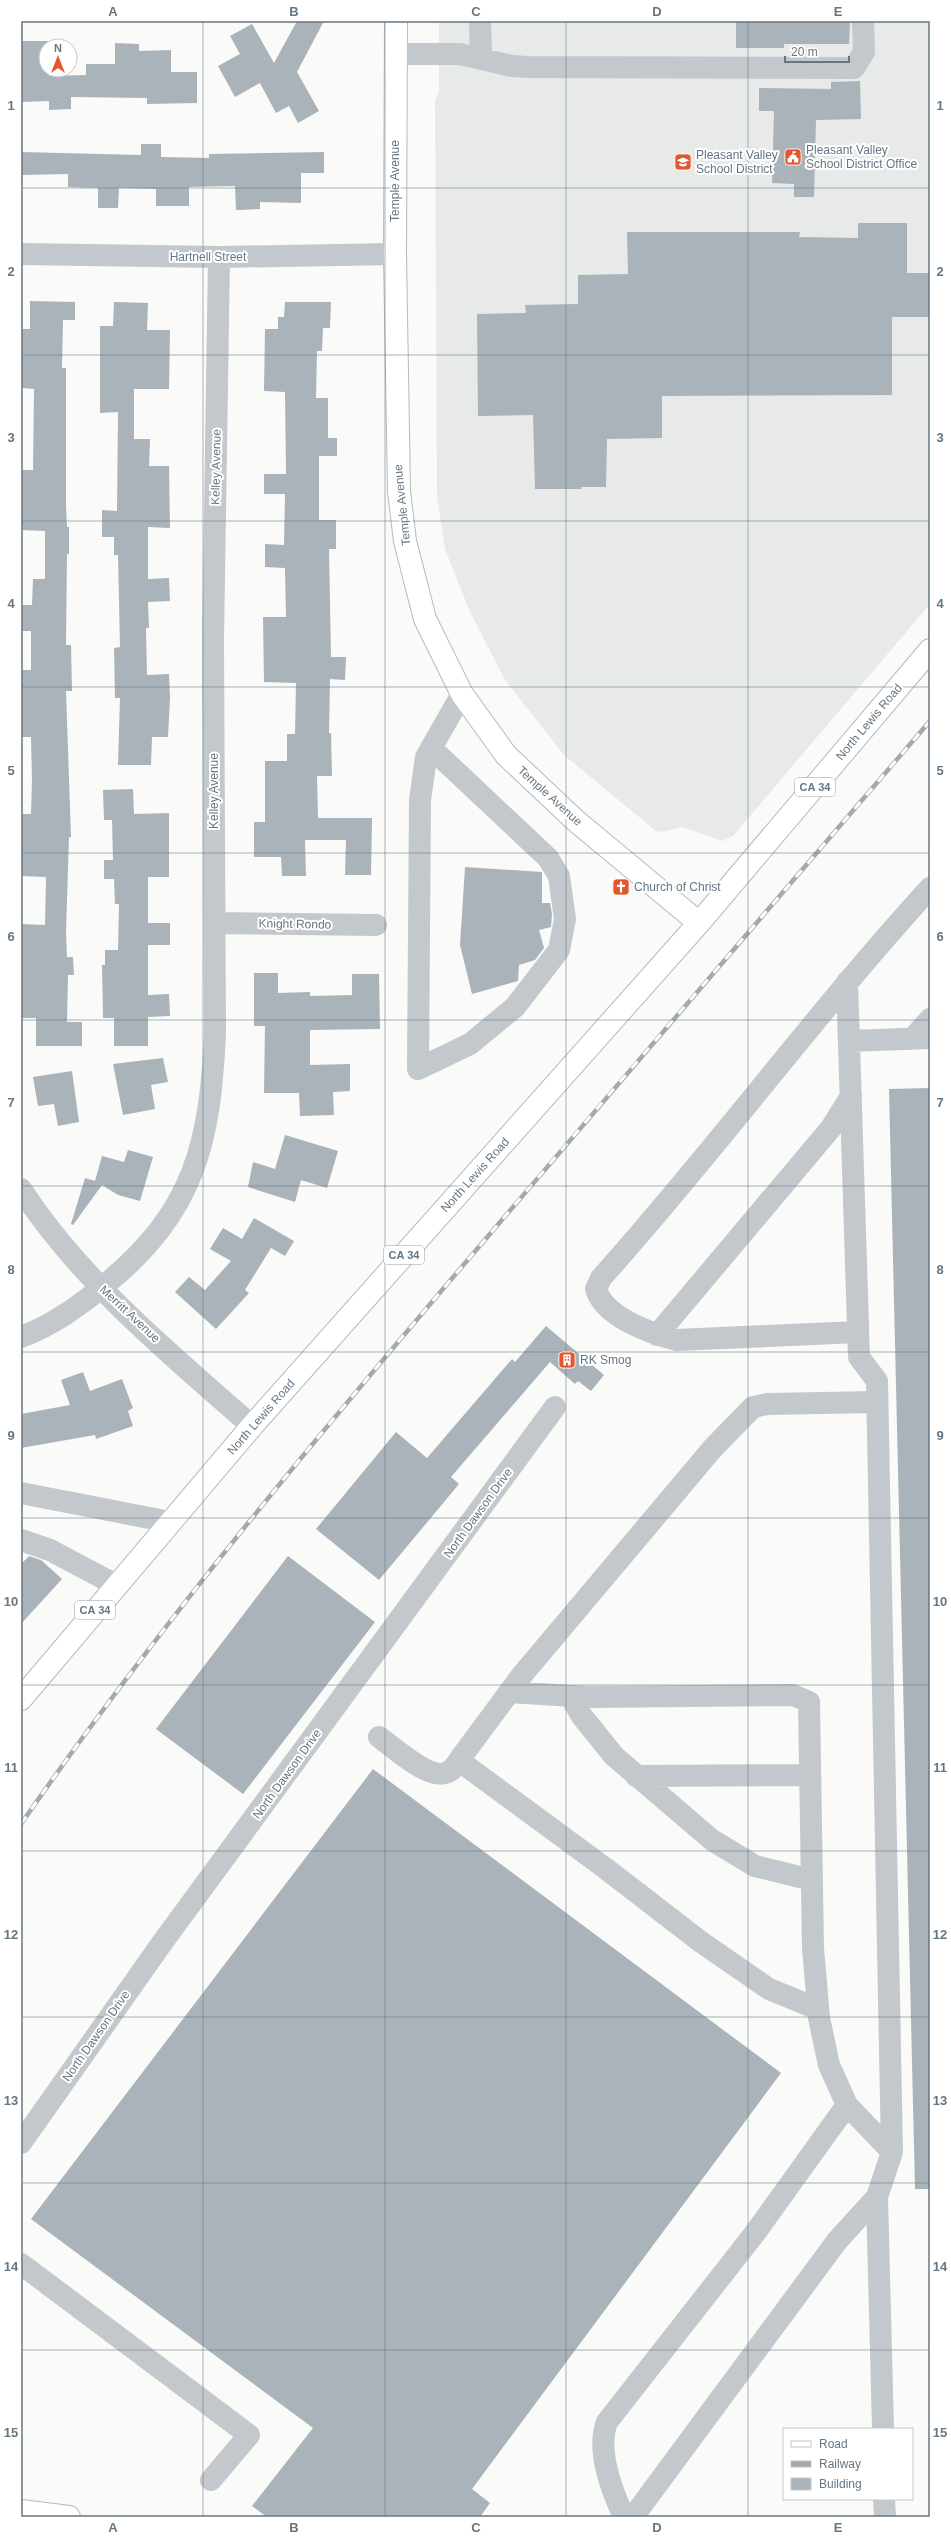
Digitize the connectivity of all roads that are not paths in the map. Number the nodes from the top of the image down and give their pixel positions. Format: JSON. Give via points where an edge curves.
{"nodes":[{"id":1,"x":396,"y":21,"type":"edge"},
{"id":2,"x":480,"y":21,"type":"edge"},
{"id":3,"x":863,"y":21,"type":"edge"},
{"id":4,"x":396,"y":54,"type":"junction"},
{"id":5,"x":480,"y":57,"type":"junction"},
{"id":6,"x":21,"y":254,"type":"edge"},
{"id":7,"x":395,"y":254,"type":"junction"},
{"id":8,"x":219,"y":258,"type":"junction"},
{"id":9,"x":930,"y":650,"type":"edge"},
{"id":10,"x":462,"y":694,"type":"junction"},
{"id":11,"x":431,"y":748,"type":"junction"},
{"id":12,"x":930,"y":888,"type":"edge"},
{"id":13,"x":215,"y":923,"type":"junction"},
{"id":14,"x":699,"y":923,"type":"junction"},
{"id":15,"x":376,"y":925,"type":"dead end"},
{"id":16,"x":847,"y":982,"type":"junction"},
{"id":17,"x":930,"y":1019,"type":"edge"},
{"id":18,"x":921,"y":1038,"type":"edge"},
{"id":19,"x":849,"y":1040,"type":"junction"},
{"id":20,"x":851,"y":1096,"type":"junction"},
{"id":21,"x":21,"y":1189,"type":"edge"},
{"id":22,"x":101,"y":1288,"type":"junction"},
{"id":23,"x":858,"y":1332,"type":"junction"},
{"id":24,"x":657,"y":1335,"type":"junction"},
{"id":25,"x":21,"y":1338,"type":"edge"},
{"id":26,"x":877,"y":1402,"type":"junction"},
{"id":27,"x":555,"y":1407,"type":"dead end"},
{"id":28,"x":252,"y":1426,"type":"junction"},
{"id":29,"x":21,"y":1493,"type":"edge"},
{"id":30,"x":170,"y":1522,"type":"junction"},
{"id":31,"x":21,"y":1540,"type":"edge"},
{"id":32,"x":116,"y":1585,"type":"junction"},
{"id":33,"x":509,"y":1692,"type":"junction"},
{"id":34,"x":571,"y":1697,"type":"junction"},
{"id":35,"x":21,"y":1699,"type":"edge"},
{"id":36,"x":379,"y":1737,"type":"dead end"},
{"id":37,"x":462,"y":1756,"type":"junction"},
{"id":38,"x":810,"y":1775,"type":"junction"},
{"id":39,"x":636,"y":1776,"type":"junction"},
{"id":40,"x":812,"y":1880,"type":"junction"},
{"id":41,"x":818,"y":2010,"type":"junction"},
{"id":42,"x":847,"y":2105,"type":"junction"},
{"id":43,"x":21,"y":2143,"type":"edge"},
{"id":44,"x":892,"y":2152,"type":"junction"},
{"id":45,"x":877,"y":2197,"type":"junction"},
{"id":46,"x":21,"y":2264,"type":"edge"},
{"id":47,"x":883,"y":2428,"type":"edge"},
{"id":48,"x":210,"y":2480,"type":"dead end"},
{"id":49,"x":884,"y":2500,"type":"edge"},
{"id":50,"x":21,"y":2511,"type":"edge"},
{"id":51,"x":69,"y":2517,"type":"edge"},
{"id":52,"x":624,"y":2517,"type":"edge"},
{"id":53,"x":633,"y":2517,"type":"edge"},
{"id":54,"x":885,"y":2517,"type":"edge"}],
"edges":[{"from":1,"to":4,"type":"main road","name":"Temple Avenue"},
{"from":2,"to":5,"type":"street"},
{"from":3,"to":5,"type":"street","via":[[864,52],[854,68],[512,66]]},
{"from":4,"to":5,"type":"street","via":[[460,54]]},
{"from":4,"to":7,"type":"main road","name":"Temple Avenue"},
{"from":6,"to":8,"type":"street","name":"Hartnell Street"},
{"from":7,"to":8,"type":"street","name":"Hartnell Street"},
{"from":7,"to":10,"type":"main road","name":"Temple Avenue","via":[[398,466],[403,529],[410,567],[425,619],[438,650]]},
{"from":8,"to":13,"type":"street","name":"Kelley Avenue","via":[[214,640]]},
{"from":9,"to":14,"type":"main road","name":"North Lewis Road","number":"CA 34"},
{"from":10,"to":11,"type":"street"},
{"from":10,"to":14,"type":"main road","name":"Temple Avenue","via":[[488,733],[527,777]]},
{"from":11,"to":11,"type":"street","via":[[548,858],[559,876],[565,919],[559,950],[515,1006],[470,1044],[418,1069],[420,800],[426,757]]},
{"from":12,"to":16,"type":"street"},
{"from":13,"to":15,"type":"street","name":"Knight Rondo"},
{"from":13,"to":22,"type":"street","name":"Kelley Avenue","via":[[213,1078],[207,1127],[198,1157],[184,1192],[165,1223],[126,1267]]},
{"from":14,"to":28,"type":"main road","name":"North Lewis Road","number":"CA 34"},
{"from":16,"to":19,"type":"street"},
{"from":16,"to":24,"type":"street","via":[[664,1209],[601,1278],[596,1289],[598,1298],[623,1319]]},
{"from":17,"to":18,"type":"street"},
{"from":18,"to":19,"type":"street"},
{"from":19,"to":20,"type":"street"},
{"from":20,"to":23,"type":"street"},
{"from":20,"to":24,"type":"street","via":[[831,1128]]},
{"from":21,"to":22,"type":"street","name":"Merritt Avenue"},
{"from":22,"to":25,"type":"street","name":"Kelley Avenue","via":[[64,1317]]},
{"from":22,"to":28,"type":"street","name":"Merritt Avenue"},
{"from":23,"to":24,"type":"street","via":[[676,1340]]},
{"from":23,"to":26,"type":"street","via":[[859,1357],[877,1380]]},
{"from":26,"to":33,"type":"street","via":[[767,1404],[753,1407],[713,1448]]},
{"from":26,"to":44,"type":"street"},
{"from":27,"to":43,"type":"street","name":"North Dawson Drive","via":[[158,1948]]},
{"from":28,"to":30,"type":"main road","name":"North Lewis Road","number":"CA 34"},
{"from":29,"to":30,"type":"street"},
{"from":30,"to":32,"type":"main road","name":"North Lewis Road","number":"CA 34"},
{"from":31,"to":32,"type":"street","via":[[50,1550]]},
{"from":32,"to":35,"type":"main road","name":"North Lewis Road","number":"CA 34"},
{"from":33,"to":34,"type":"street"},
{"from":33,"to":37,"type":"street"},
{"from":34,"to":38,"type":"street","via":[[793,1695],[803,1698],[809,1702]]},
{"from":34,"to":39,"type":"street","via":[[581,1715],[614,1756]]},
{"from":36,"to":37,"type":"street","via":[[431,1774],[445,1774],[454,1769]]},
{"from":37,"to":41,"type":"street","via":[[465,1765],[701,1942],[769,1989]]},
{"from":38,"to":39,"type":"street"},
{"from":38,"to":40,"type":"street"},
{"from":39,"to":40,"type":"street","via":[[712,1840],[729,1851],[755,1866]]},
{"from":40,"to":41,"type":"street","via":[[813,1948]]},
{"from":41,"to":42,"type":"street","via":[[829,2065]]},
{"from":42,"to":44,"type":"street"},
{"from":42,"to":52,"type":"street","via":[[755,2233],[607,2422],[603,2434],[608,2468],[615,2498]]},
{"from":44,"to":45,"type":"street"},
{"from":45,"to":47,"type":"street"},
{"from":45,"to":53,"type":"street","via":[[837,2241]]},
{"from":46,"to":48,"type":"street","via":[[249,2435]]},
{"from":49,"to":54,"type":"street"},
{"from":50,"to":51,"type":"main road"}]}
